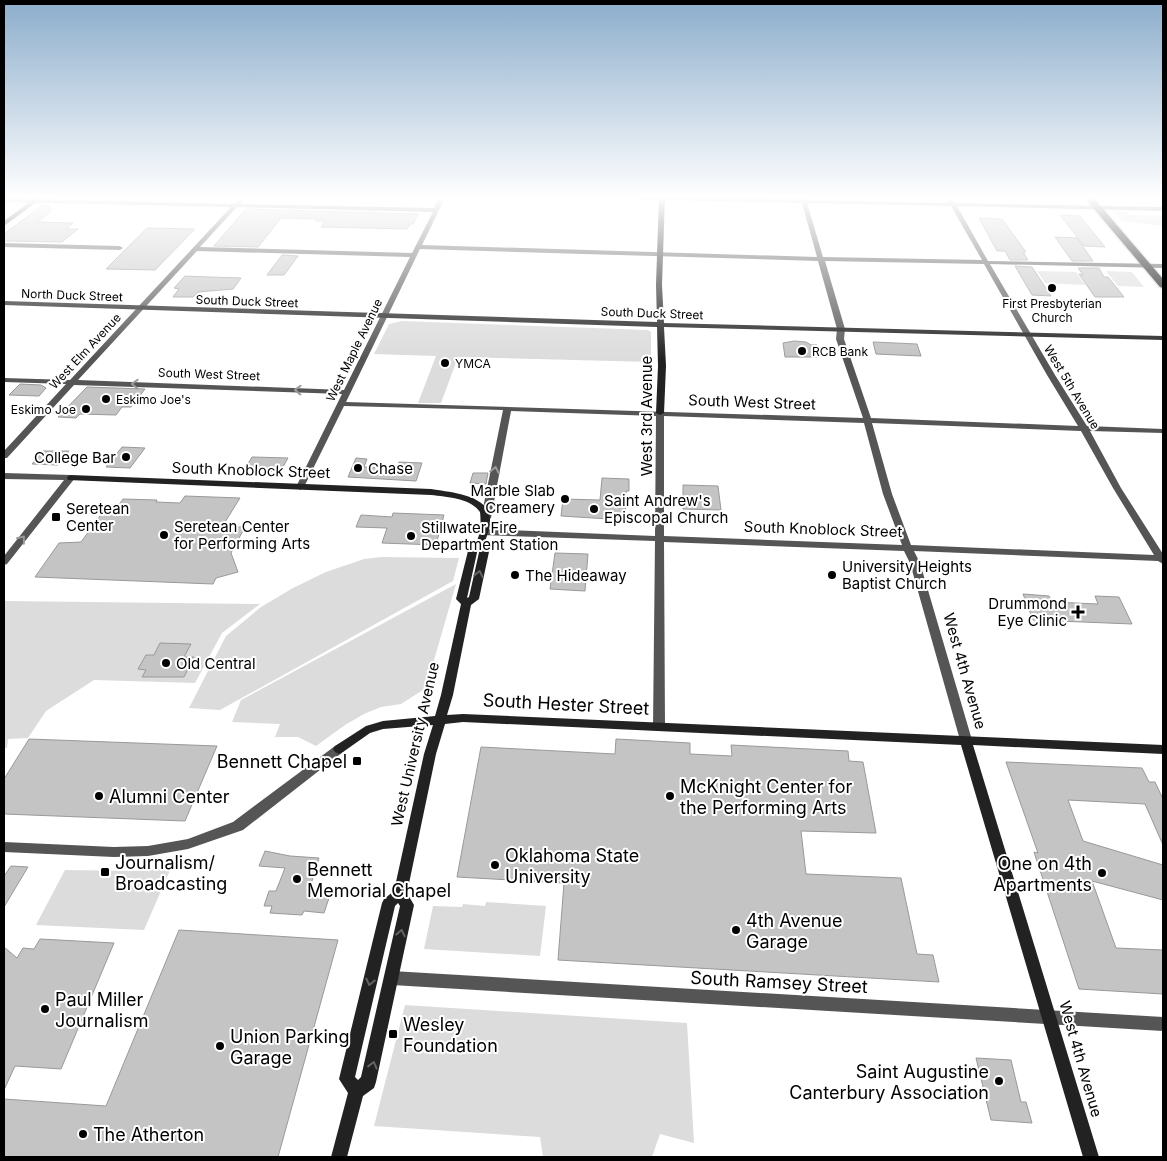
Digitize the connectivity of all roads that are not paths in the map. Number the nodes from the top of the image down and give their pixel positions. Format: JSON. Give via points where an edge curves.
{"nodes":[{"id":1,"x":194,"y":250,"type":"edge"},
{"id":2,"x":238,"y":250,"type":"edge"},
{"id":3,"x":416,"y":250,"type":"edge"},
{"id":4,"x":528,"y":250,"type":"edge"},
{"id":5,"x":661,"y":250,"type":"edge"},
{"id":6,"x":818,"y":250,"type":"edge"},
{"id":7,"x":979,"y":250,"type":"edge"},
{"id":8,"x":1133,"y":250,"type":"edge"},
{"id":9,"x":661,"y":254,"type":"junction"},
{"id":10,"x":414,"y":255,"type":"junction"},
{"id":11,"x":820,"y":259,"type":"junction"},
{"id":12,"x":986,"y":262,"type":"junction"},
{"id":13,"x":1146,"y":266,"type":"junction"},
{"id":14,"x":1163,"y":266,"type":"edge"},
{"id":15,"x":1163,"y":285,"type":"edge"},
{"id":16,"x":4,"y":304,"type":"edge"},
{"id":17,"x":139,"y":309,"type":"junction"},
{"id":18,"x":383,"y":316,"type":"junction"},
{"id":19,"x":661,"y":324,"type":"junction"},
{"id":20,"x":841,"y":329,"type":"junction"},
{"id":21,"x":1027,"y":334,"type":"junction"},
{"id":22,"x":1163,"y":338,"type":"edge"},
{"id":23,"x":4,"y":380,"type":"edge"},
{"id":24,"x":71,"y":383,"type":"junction"},
{"id":25,"x":346,"y":392,"type":"junction"},
{"id":26,"x":340,"y":404,"type":"junction"},
{"id":27,"x":508,"y":408,"type":"junction"},
{"id":28,"x":660,"y":413,"type":"junction"},
{"id":29,"x":867,"y":420,"type":"junction"},
{"id":30,"x":1084,"y":428,"type":"junction"},
{"id":31,"x":1163,"y":431,"type":"edge"},
{"id":32,"x":4,"y":456,"type":"edge"},
{"id":33,"x":4,"y":476,"type":"edge"},
{"id":34,"x":71,"y":478,"type":"junction"},
{"id":35,"x":300,"y":487,"type":"junction"},
{"id":36,"x":486,"y":518,"type":"junction"},
{"id":37,"x":482,"y":532,"type":"junction"},
{"id":38,"x":661,"y":539,"type":"junction"},
{"id":39,"x":907,"y":547,"type":"junction"},
{"id":40,"x":1162,"y":559,"type":"edge"},
{"id":41,"x":4,"y":562,"type":"edge"},
{"id":42,"x":440,"y":720,"type":"junction"},
{"id":43,"x":660,"y":727,"type":"junction"},
{"id":44,"x":966,"y":740,"type":"junction"},
{"id":45,"x":1163,"y":749,"type":"edge"},
{"id":46,"x":4,"y":847,"type":"edge"},
{"id":47,"x":400,"y":894,"type":"junction"},
{"id":48,"x":392,"y":978,"type":"junction"},
{"id":49,"x":1051,"y":1017,"type":"junction"},
{"id":50,"x":1163,"y":1024,"type":"edge"},
{"id":51,"x":356,"y":1091,"type":"junction"},
{"id":52,"x":339,"y":1157,"type":"edge"},
{"id":53,"x":1091,"y":1157,"type":"edge"}],
"edges":[{"from":1,"to":17,"type":"street","name":"West Elm Avenue"},
{"from":2,"to":10,"type":"street"},
{"from":3,"to":10,"type":"street","name":"West Maple Avenue"},
{"from":4,"to":9,"type":"street"},
{"from":5,"to":9,"type":"street","name":"West 3rd Avenue"},
{"from":6,"to":11,"type":"street","name":"West 4th Avenue"},
{"from":7,"to":12,"type":"street","name":"West 5th Avenue"},
{"from":8,"to":13,"type":"highway"},
{"from":9,"to":11,"type":"street"},
{"from":9,"to":19,"type":"street","name":"West 3rd Avenue"},
{"from":10,"to":18,"type":"street","name":"West Maple Avenue"},
{"from":11,"to":12,"type":"street"},
{"from":11,"to":20,"type":"street","name":"West 4th Avenue"},
{"from":12,"to":13,"type":"street"},
{"from":12,"to":21,"type":"street","name":"West 5th Avenue"},
{"from":13,"to":14,"type":"street"},
{"from":13,"to":15,"type":"highway"},
{"from":16,"to":17,"type":"street","name":"North Duck Street"},
{"from":17,"to":18,"type":"street","name":"South Duck Street"},
{"from":17,"to":24,"type":"street","name":"West Elm Avenue"},
{"from":18,"to":19,"type":"street","name":"South Duck Street"},
{"from":18,"to":25,"type":"street","name":"West Maple Avenue"},
{"from":19,"to":20,"type":"street","name":"South Duck Street"},
{"from":19,"to":28,"type":"street","name":"West 3rd Avenue"},
{"from":20,"to":21,"type":"street","name":"South Duck Street"},
{"from":20,"to":29,"type":"street","name":"West 4th Avenue","via":[[840,339]]},
{"from":21,"to":22,"type":"street","name":"South Duck Street"},
{"from":21,"to":30,"type":"street","name":"West 5th Avenue"},
{"from":23,"to":24,"type":"street","name":"South West Street"},
{"from":25,"to":24,"type":"street","name":"South West Street","one_way":true},
{"from":24,"to":32,"type":"street","name":"West Elm Avenue"},
{"from":25,"to":26,"type":"street","name":"West Maple Avenue"},
{"from":26,"to":27,"type":"street","name":"South West Street"},
{"from":26,"to":35,"type":"street","name":"West Maple Avenue"},
{"from":27,"to":28,"type":"street","name":"South West Street"},
{"from":36,"to":27,"type":"street","name":"West University Avenue","one_way":true},
{"from":28,"to":29,"type":"street","name":"South West Street"},
{"from":28,"to":38,"type":"street","name":"West 3rd Avenue"},
{"from":29,"to":30,"type":"street","name":"South West Street"},
{"from":29,"to":39,"type":"street","name":"West 4th Avenue"},
{"from":30,"to":31,"type":"street","name":"South West Street"},
{"from":30,"to":40,"type":"street","name":"West 5th Avenue"},
{"from":33,"to":34,"type":"street","name":"South Knoblock Street"},
{"from":34,"to":35,"type":"street","name":"South Knoblock Street"},
{"from":41,"to":34,"type":"street","one_way":true},
{"from":35,"to":36,"type":"street","name":"South Knoblock Street","via":[[454,495],[474,501]]},
{"from":36,"to":37,"type":"street","name":"West University Avenue"},
{"from":37,"to":38,"type":"street","name":"South Knoblock Street"},
{"from":37,"to":42,"type":"street","name":"West University Avenue","via":[[480,543],[485,547],[474,600],[466,603]]},
{"from":38,"to":39,"type":"street","name":"South Knoblock Street"},
{"from":38,"to":43,"type":"street","name":"West 3rd Avenue"},
{"from":39,"to":40,"type":"street","name":"South Knoblock Street"},
{"from":39,"to":44,"type":"street","name":"West 4th Avenue","via":[[915,563]]},
{"from":42,"to":43,"type":"street","name":"South Hester Street","via":[[462,718]]},
{"from":42,"to":46,"type":"street","name":"South Hester Street","via":[[383,725],[366,730],[238,826],[188,844],[148,851],[114,852]]},
{"from":42,"to":47,"type":"street","name":"West University Avenue"},
{"from":43,"to":44,"type":"street","name":"South Hester Street"},
{"from":44,"to":45,"type":"street","name":"South Hester Street"},
{"from":44,"to":49,"type":"street","name":"West 4th Avenue"},
{"from":48,"to":47,"type":"street","name":"West University Avenue","one_way":true,"via":[[407,905]]},
{"from":47,"to":51,"type":"street","name":"West University Avenue","one_way":true,"via":[[389,903],[347,1079]]},
{"from":48,"to":49,"type":"street","name":"South Ramsey Street"},
{"from":51,"to":48,"type":"street","name":"West University Avenue","one_way":true,"via":[[368,1082]]},
{"from":49,"to":50,"type":"street","name":"South Ramsey Street"},
{"from":49,"to":53,"type":"street","name":"West 4th Avenue"},
{"from":51,"to":52,"type":"street","name":"West University Avenue"}]}
